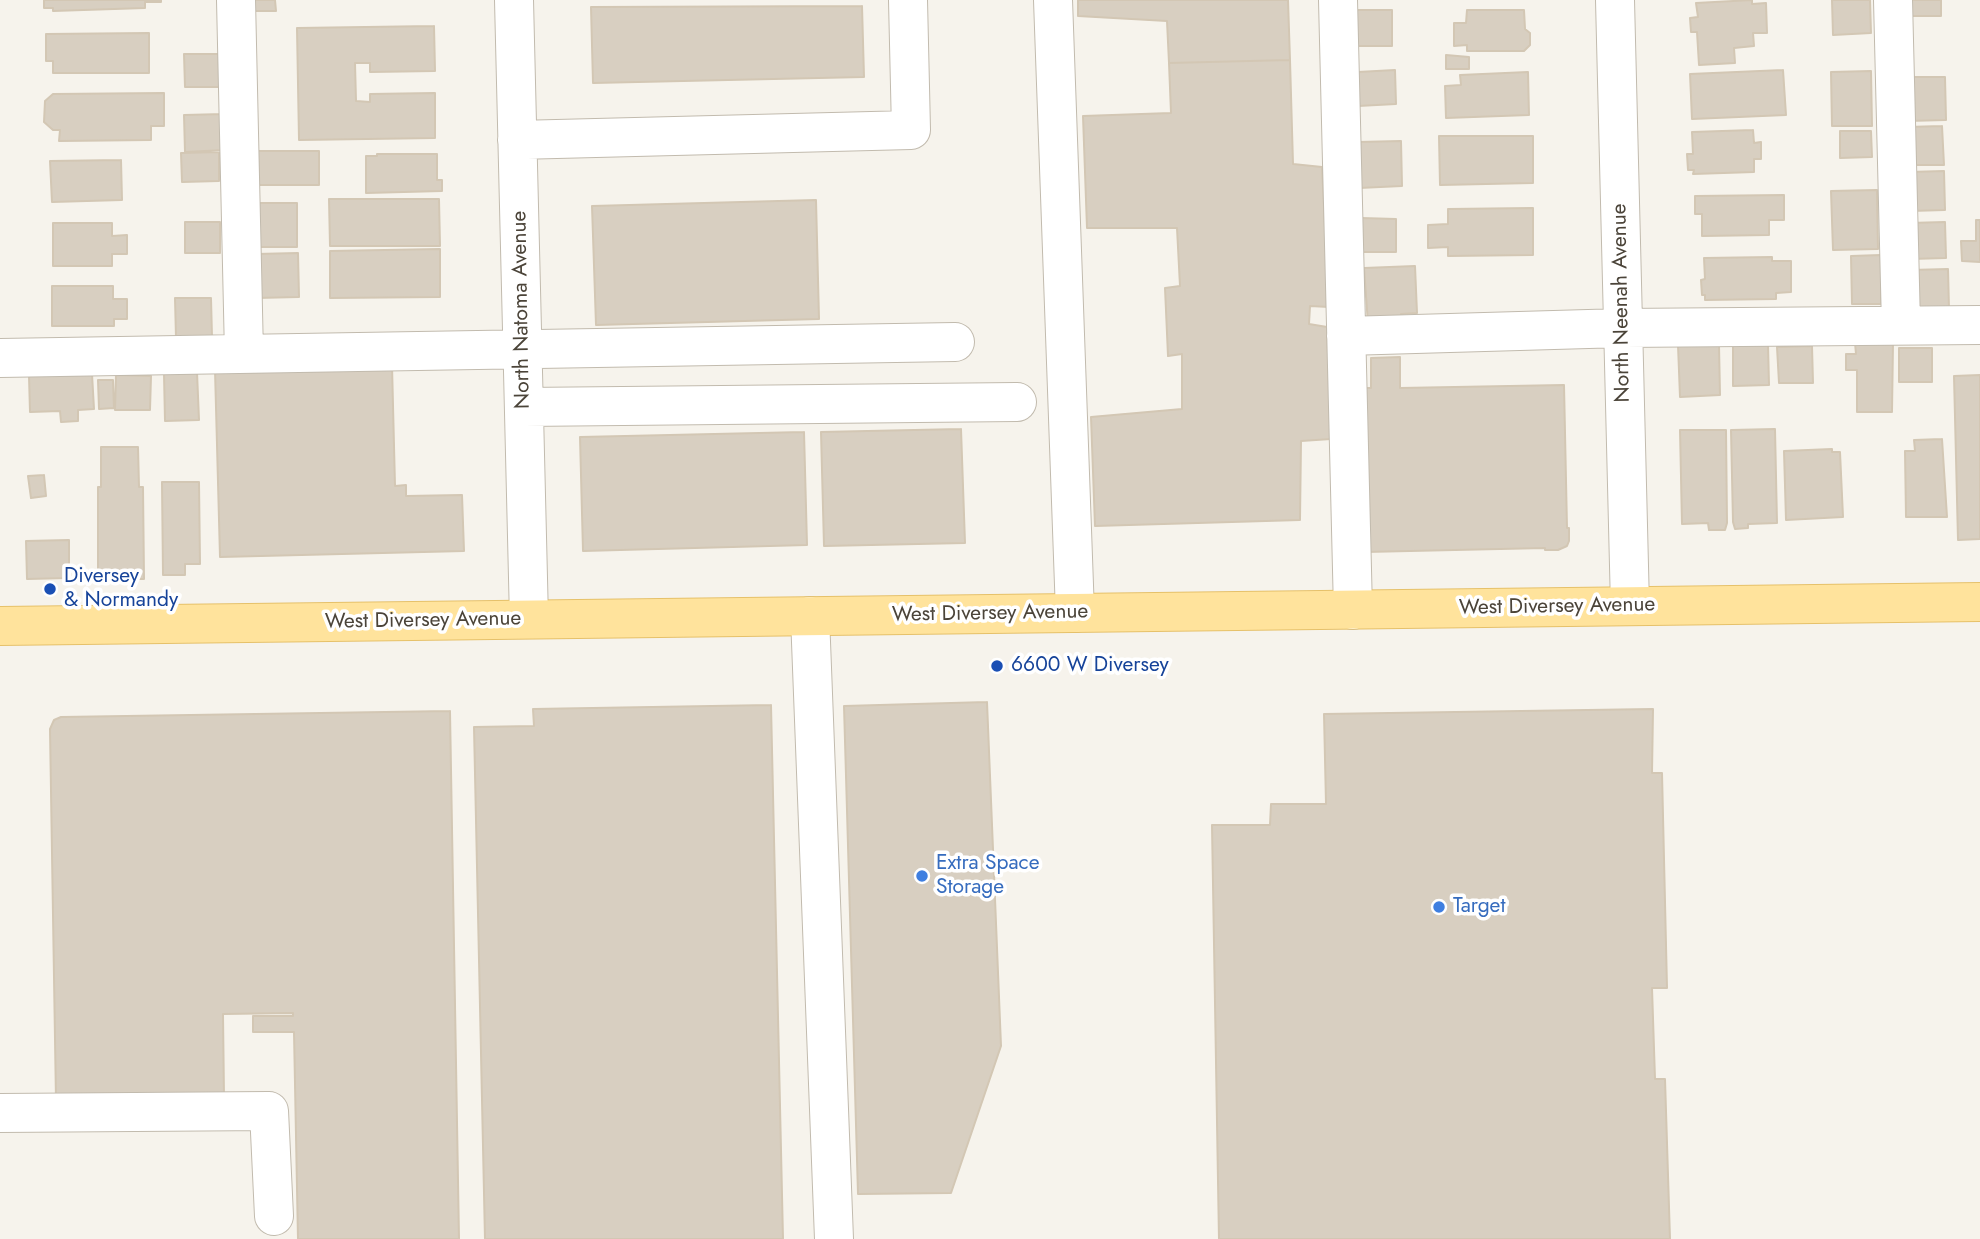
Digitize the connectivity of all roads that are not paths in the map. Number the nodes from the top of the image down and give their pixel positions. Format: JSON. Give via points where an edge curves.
{"nodes":[{"id":1,"x":236,"y":0,"type":"edge"},
{"id":2,"x":514,"y":0,"type":"edge"},
{"id":3,"x":908,"y":0,"type":"edge"},
{"id":4,"x":1053,"y":0,"type":"edge"},
{"id":5,"x":1338,"y":0,"type":"edge"},
{"id":6,"x":1615,"y":0,"type":"edge"},
{"id":7,"x":1893,"y":0,"type":"edge"},
{"id":8,"x":517,"y":140,"type":"junction"},
{"id":9,"x":1980,"y":324,"type":"edge"},
{"id":10,"x":1900,"y":325,"type":"junction"},
{"id":11,"x":1623,"y":328,"type":"junction"},
{"id":12,"x":1346,"y":336,"type":"junction"},
{"id":13,"x":955,"y":342,"type":"dead end"},
{"id":14,"x":522,"y":349,"type":"junction"},
{"id":15,"x":244,"y":354,"type":"junction"},
{"id":16,"x":0,"y":358,"type":"edge"},
{"id":17,"x":1017,"y":402,"type":"dead end"},
{"id":18,"x":524,"y":407,"type":"junction"},
{"id":19,"x":1980,"y":602,"type":"edge"},
{"id":20,"x":1630,"y":606,"type":"junction"},
{"id":21,"x":1353,"y":610,"type":"junction"},
{"id":22,"x":1075,"y":613,"type":"junction"},
{"id":23,"x":810,"y":616,"type":"junction"},
{"id":24,"x":529,"y":620,"type":"junction"},
{"id":25,"x":0,"y":626,"type":"edge"},
{"id":26,"x":0,"y":1113,"type":"edge"},
{"id":27,"x":274,"y":1216,"type":"dead end"},
{"id":28,"x":834,"y":1239,"type":"edge"}],
"edges":[{"from":1,"to":15,"type":"street"},
{"from":2,"to":8,"type":"street","name":"North Natoma Avenue"},
{"from":3,"to":8,"type":"street","via":[[911,130]]},
{"from":4,"to":22,"type":"street"},
{"from":5,"to":12,"type":"street"},
{"from":6,"to":11,"type":"street","name":"North Neenah Avenue"},
{"from":7,"to":10,"type":"street"},
{"from":8,"to":14,"type":"street","name":"North Natoma Avenue"},
{"from":9,"to":10,"type":"street"},
{"from":10,"to":11,"type":"street"},
{"from":11,"to":12,"type":"street"},
{"from":11,"to":20,"type":"street","name":"North Neenah Avenue"},
{"from":12,"to":21,"type":"street"},
{"from":13,"to":14,"type":"street"},
{"from":14,"to":15,"type":"street"},
{"from":14,"to":18,"type":"street","name":"North Natoma Avenue"},
{"from":15,"to":16,"type":"street"},
{"from":17,"to":18,"type":"street"},
{"from":18,"to":24,"type":"street","name":"North Natoma Avenue"},
{"from":19,"to":20,"type":"main road","name":"West Diversey Avenue"},
{"from":20,"to":21,"type":"main road","name":"West Diversey Avenue"},
{"from":21,"to":22,"type":"main road","name":"West Diversey Avenue"},
{"from":22,"to":23,"type":"main road","name":"West Diversey Avenue"},
{"from":23,"to":24,"type":"main road","name":"West Diversey Avenue"},
{"from":23,"to":28,"type":"street"},
{"from":24,"to":25,"type":"main road","name":"West Diversey Avenue"},
{"from":26,"to":27,"type":"street","via":[[269,1111]]}]}
